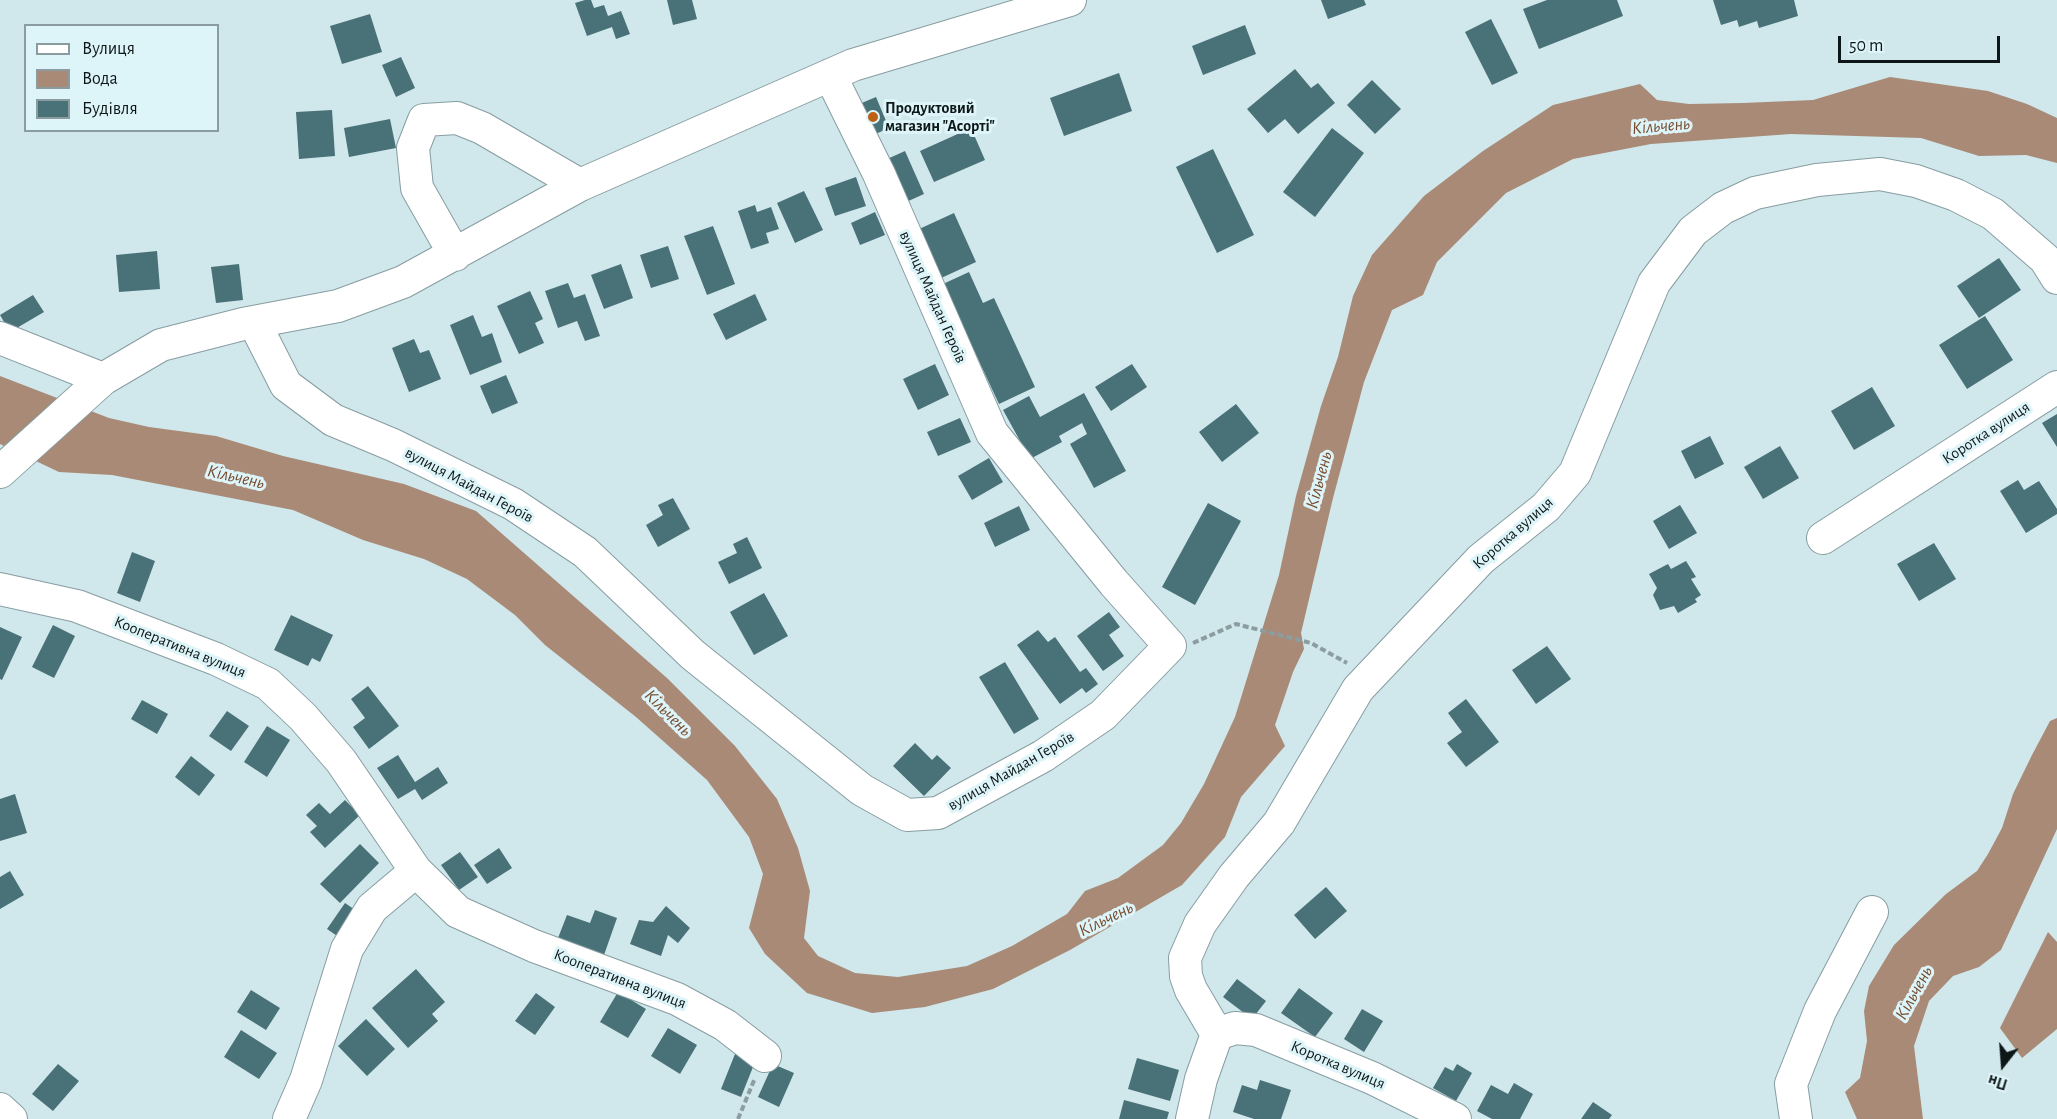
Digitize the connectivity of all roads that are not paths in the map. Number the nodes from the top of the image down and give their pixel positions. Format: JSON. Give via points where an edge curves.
{"nodes":[{"id":1,"x":1070,"y":0,"type":"edge"},
{"id":2,"x":830,"y":75,"type":"junction"},
{"id":3,"x":580,"y":185,"type":"junction"},
{"id":4,"x":455,"y":255,"type":"junction"},
{"id":5,"x":2057,"y":278,"type":"edge"},
{"id":6,"x":254,"y":322,"type":"junction"},
{"id":7,"x":0,"y":338,"type":"edge"},
{"id":8,"x":103,"y":379,"type":"junction"},
{"id":9,"x":2057,"y":387,"type":"edge"},
{"id":10,"x":0,"y":472,"type":"edge"},
{"id":11,"x":1824,"y":538,"type":"dead end"},
{"id":12,"x":0,"y":589,"type":"edge"},
{"id":13,"x":416,"y":871,"type":"junction"},
{"id":14,"x":1872,"y":912,"type":"dead end"},
{"id":15,"x":1217,"y":1034,"type":"junction"},
{"id":16,"x":765,"y":1056,"type":"road end"},
{"id":17,"x":0,"y":1109,"type":"edge"},
{"id":18,"x":11,"y":1119,"type":"edge"},
{"id":19,"x":290,"y":1119,"type":"edge"},
{"id":20,"x":1192,"y":1119,"type":"edge"},
{"id":21,"x":1455,"y":1119,"type":"edge"},
{"id":22,"x":1796,"y":1119,"type":"edge"}],
"edges":[{"from":1,"to":2,"type":"street"},
{"from":2,"to":3,"type":"street"},
{"from":2,"to":6,"type":"street","name":"вулиця Майдан Героїв","via":[[879,174],[992,433],[1170,646],[1103,715],[1043,756],[938,813],[907,815],[862,790],[693,656],[585,552],[513,504],[333,420],[286,386]]},
{"from":3,"to":4,"type":"street"},
{"from":3,"to":4,"type":"street","via":[[482,128],[457,118],[424,120],[412,148],[417,188]]},
{"from":4,"to":6,"type":"street","via":[[403,282],[339,306]]},
{"from":5,"to":15,"type":"street","name":"Коротка вулиця","via":[[2045,259],[1993,214],[1956,195],[1880,174],[1817,180],[1755,193],[1723,208],[1693,231],[1654,283],[1575,473],[1546,507],[1481,559],[1358,689],[1279,824],[1234,876],[1200,924],[1185,958],[1186,976]]},
{"from":6,"to":8,"type":"street","via":[[161,345]]},
{"from":7,"to":8,"type":"street"},
{"from":8,"to":10,"type":"street"},
{"from":9,"to":11,"type":"street","name":"Коротка вулиця"},
{"from":12,"to":13,"type":"street","name":"Кооперативна вулиця","via":[[77,606],[216,659],[268,684],[303,717],[340,761]]},
{"from":13,"to":16,"type":"street","name":"Кооперативна вулиця","via":[[458,912],[534,946],[677,999],[725,1025]]},
{"from":13,"to":19,"type":"street","via":[[372,908],[347,949]]},
{"from":14,"to":22,"type":"street","via":[[1820,1011],[1791,1084]]},
{"from":15,"to":20,"type":"street"},
{"from":15,"to":21,"type":"street","name":"Коротка вулиця","via":[[1235,1028],[1256,1030],[1372,1078]]},
{"from":17,"to":18,"type":"street"}]}
